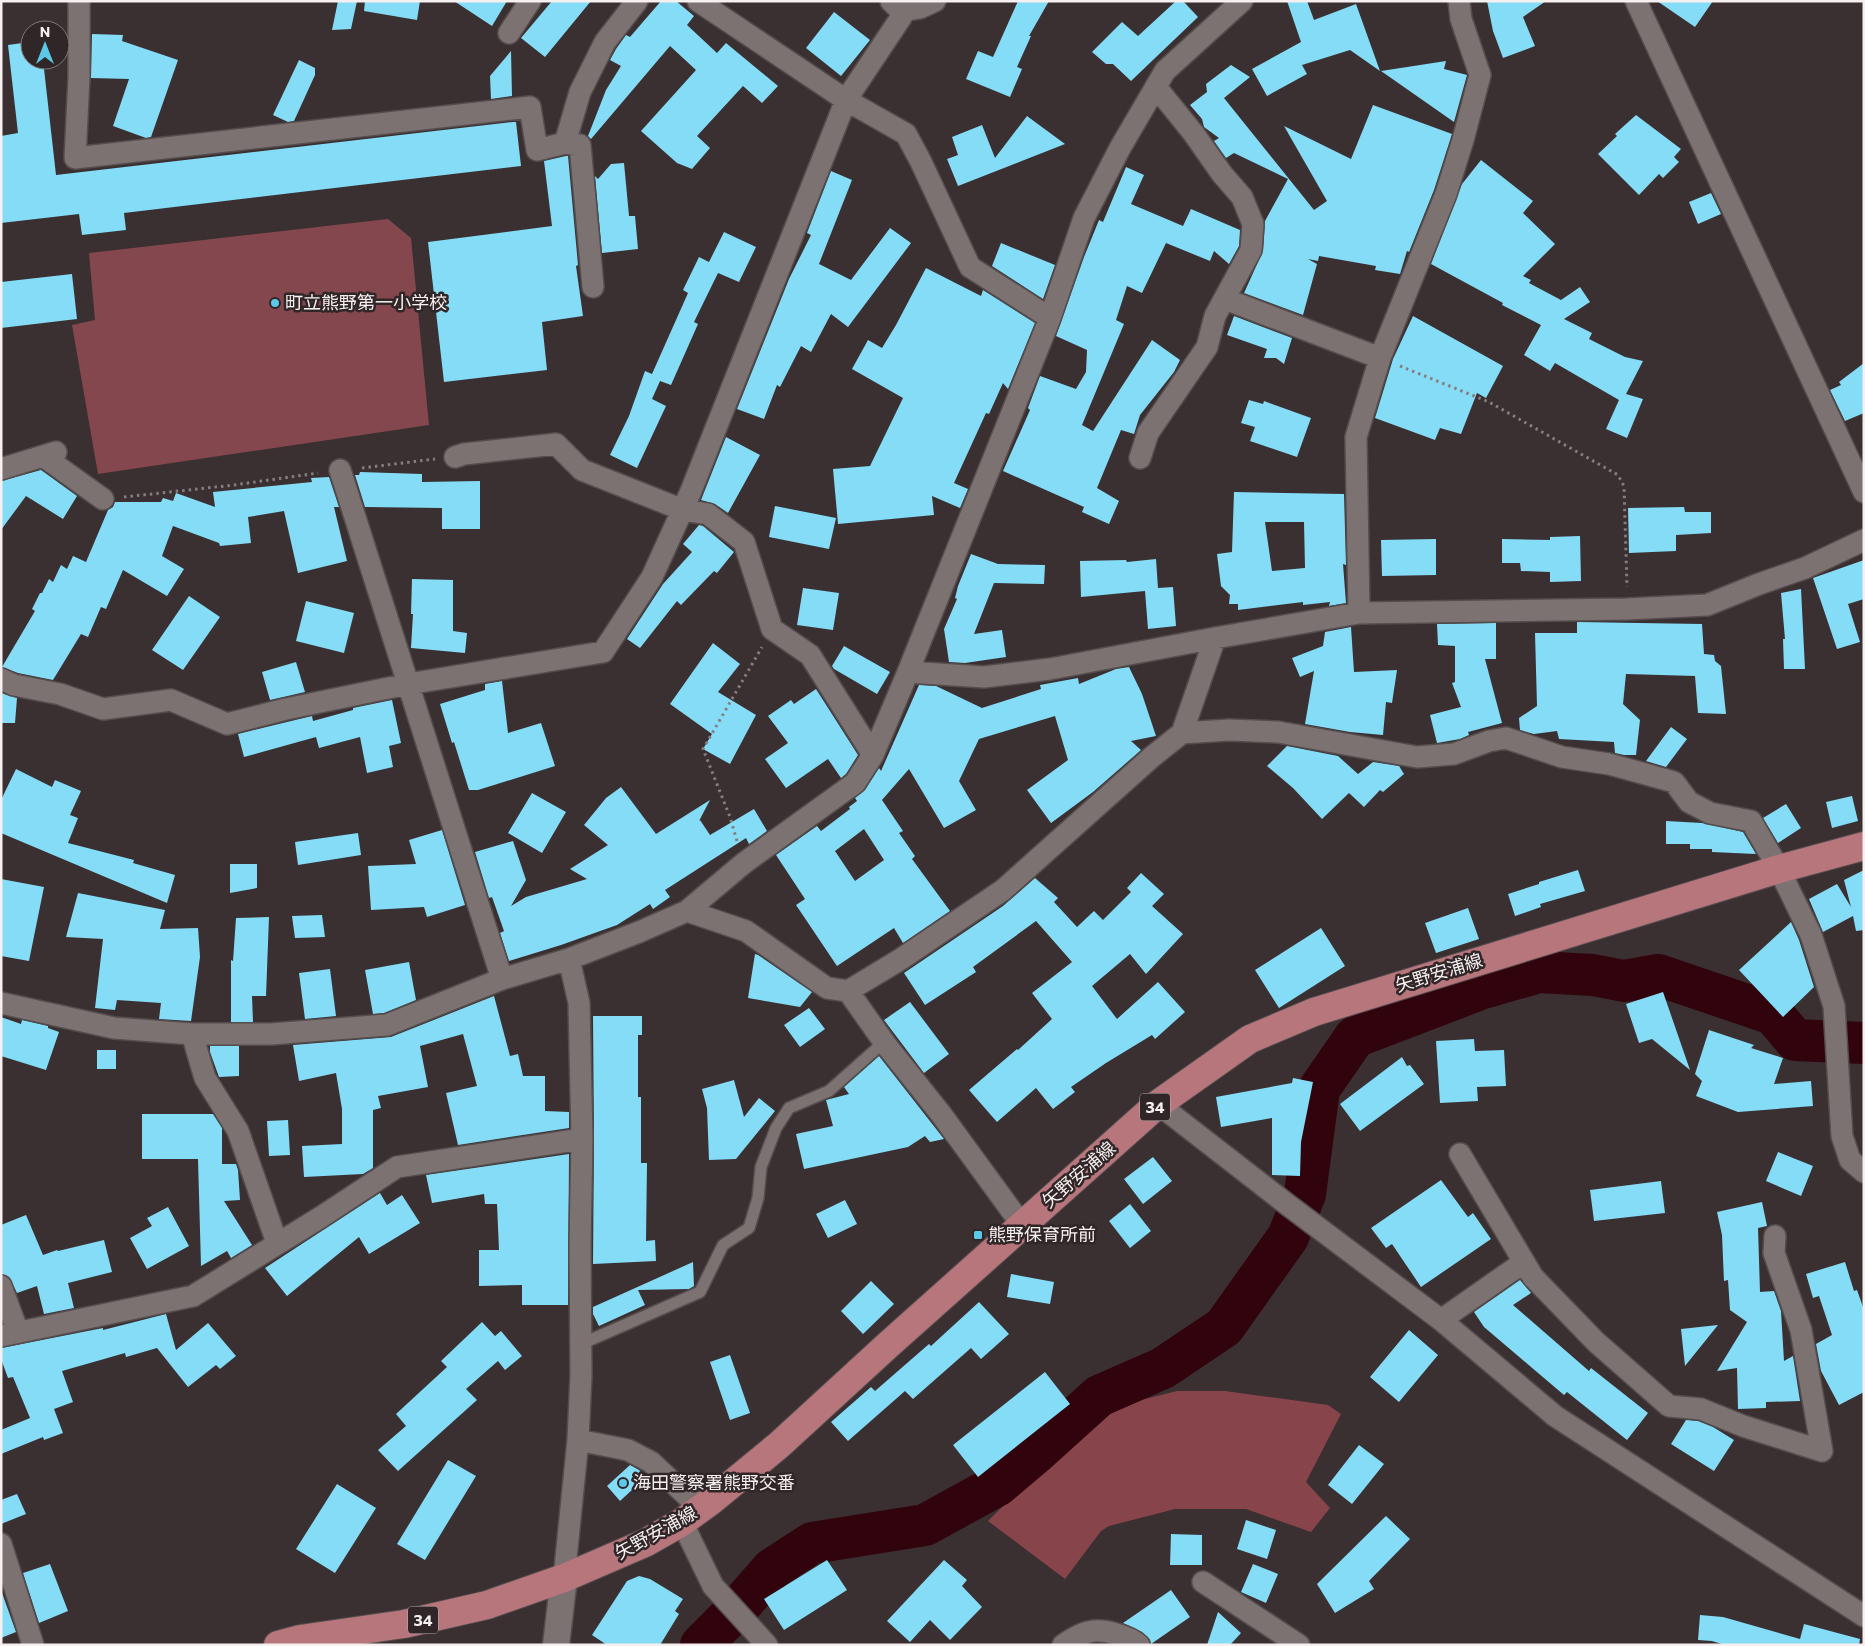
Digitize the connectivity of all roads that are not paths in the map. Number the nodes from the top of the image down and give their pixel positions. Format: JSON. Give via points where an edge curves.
{"nodes":[{"id":1,"x":79,"y":1,"type":"edge"},
{"id":2,"x":530,"y":1,"type":"edge"},
{"id":3,"x":637,"y":1,"type":"edge"},
{"id":4,"x":698,"y":1,"type":"edge"},
{"id":5,"x":936,"y":1,"type":"edge"},
{"id":6,"x":1242,"y":1,"type":"edge"},
{"id":7,"x":1459,"y":1,"type":"edge"},
{"id":8,"x":1638,"y":2,"type":"edge"},
{"id":9,"x":898,"y":6,"type":"edge"},
{"id":10,"x":509,"y":33,"type":"dead end"},
{"id":11,"x":1156,"y":87,"type":"junction"},
{"id":12,"x":846,"y":100,"type":"junction"},
{"id":13,"x":565,"y":143,"type":"junction"},
{"id":14,"x":593,"y":287,"type":"dead end"},
{"id":15,"x":1225,"y":299,"type":"junction"},
{"id":16,"x":1050,"y":318,"type":"junction"},
{"id":17,"x":1380,"y":358,"type":"junction"},
{"id":18,"x":455,"y":457,"type":"road end"},
{"id":19,"x":1140,"y":458,"type":"dead end"},
{"id":20,"x":1,"y":470,"type":"edge"},
{"id":21,"x":340,"y":470,"type":"road end"},
{"id":22,"x":1864,"y":492,"type":"edge"},
{"id":23,"x":103,"y":500,"type":"road end"},
{"id":24,"x":683,"y":510,"type":"junction"},
{"id":25,"x":1864,"y":540,"type":"edge"},
{"id":26,"x":1359,"y":613,"type":"junction"},
{"id":27,"x":1215,"y":638,"type":"junction"},
{"id":28,"x":908,"y":672,"type":"junction"},
{"id":29,"x":1,"y":679,"type":"edge"},
{"id":30,"x":408,"y":684,"type":"junction"},
{"id":31,"x":1182,"y":733,"type":"junction"},
{"id":32,"x":873,"y":756,"type":"junction"},
{"id":33,"x":1864,"y":846,"type":"edge"},
{"id":34,"x":1779,"y":869,"type":"junction"},
{"id":35,"x":687,"y":911,"type":"junction"},
{"id":36,"x":569,"y":960,"type":"junction"},
{"id":37,"x":502,"y":979,"type":"junction"},
{"id":38,"x":848,"y":990,"type":"junction"},
{"id":39,"x":1,"y":1003,"type":"edge"},
{"id":40,"x":192,"y":1034,"type":"junction"},
{"id":41,"x":884,"y":1042,"type":"junction"},
{"id":42,"x":1158,"y":1104,"type":"junction"},
{"id":43,"x":582,"y":1140,"type":"junction"},
{"id":44,"x":1460,"y":1154,"type":"dead end"},
{"id":45,"x":1864,"y":1172,"type":"edge"},
{"id":46,"x":1022,"y":1225,"type":"junction"},
{"id":47,"x":1775,"y":1236,"type":"dead end"},
{"id":48,"x":278,"y":1243,"type":"junction"},
{"id":49,"x":1524,"y":1262,"type":"junction"},
{"id":50,"x":1,"y":1286,"type":"edge"},
{"id":51,"x":1441,"y":1320,"type":"junction"},
{"id":52,"x":10,"y":1334,"type":"edge"},
{"id":53,"x":580,"y":1344,"type":"junction"},
{"id":54,"x":578,"y":1440,"type":"junction"},
{"id":55,"x":691,"y":1515,"type":"junction"},
{"id":56,"x":1,"y":1544,"type":"edge"},
{"id":57,"x":564,"y":1578,"type":"junction"},
{"id":58,"x":1203,"y":1582,"type":"dead end"},
{"id":59,"x":1864,"y":1616,"type":"edge"},
{"id":60,"x":293,"y":1643,"type":"edge"},
{"id":61,"x":33,"y":1645,"type":"edge"},
{"id":62,"x":556,"y":1645,"type":"edge"},
{"id":63,"x":767,"y":1645,"type":"edge"},
{"id":64,"x":1063,"y":1645,"type":"edge"},
{"id":65,"x":1139,"y":1645,"type":"edge"},
{"id":66,"x":1298,"y":1645,"type":"edge"}],
"edges":[{"from":1,"to":13,"type":"street","via":[[75,158],[530,107],[538,150]]},
{"from":2,"to":10,"type":"street"},
{"from":3,"to":13,"type":"street","via":[[605,42],[580,92]]},
{"from":4,"to":12,"type":"street"},
{"from":5,"to":9,"type":"street","via":[[920,8]]},
{"from":6,"to":11,"type":"street","via":[[1166,71]]},
{"from":7,"to":17,"type":"street","via":[[1460,18],[1480,75],[1446,194]]},
{"from":8,"to":22,"type":"street"},
{"from":9,"to":12,"type":"street"},
{"from":11,"to":15,"type":"street","via":[[1242,197],[1253,224],[1251,250]]},
{"from":11,"to":16,"type":"street","via":[[1084,218]]},
{"from":12,"to":16,"type":"street","via":[[906,134],[970,267]]},
{"from":12,"to":24,"type":"street"},
{"from":13,"to":14,"type":"street","via":[[580,145]]},
{"from":15,"to":17,"type":"street"},
{"from":15,"to":19,"type":"street","via":[[1215,316],[1207,347],[1148,433]]},
{"from":16,"to":28,"type":"street"},
{"from":17,"to":26,"type":"street","via":[[1356,437]]},
{"from":18,"to":24,"type":"street","via":[[556,444],[582,470]]},
{"from":20,"to":23,"type":"street","via":[[50,454]]},
{"from":21,"to":30,"type":"street"},
{"from":24,"to":30,"type":"street","via":[[652,577],[603,652]]},
{"from":24,"to":32,"type":"street","via":[[708,514],[744,542],[772,629],[810,655]]},
{"from":25,"to":26,"type":"street","via":[[1805,568],[1707,605]]},
{"from":26,"to":27,"type":"street"},
{"from":27,"to":28,"type":"street","via":[[1050,669],[984,677]]},
{"from":27,"to":31,"type":"street"},
{"from":28,"to":32,"type":"street"},
{"from":29,"to":30,"type":"street","via":[[103,709],[171,700],[227,724]]},
{"from":30,"to":37,"type":"street"},
{"from":31,"to":34,"type":"street","via":[[1228,730],[1278,732],[1417,757],[1454,754],[1506,738],[1562,757],[1609,764],[1674,782],[1689,802],[1710,813],[1751,821]]},
{"from":31,"to":38,"type":"street","via":[[1003,890],[901,959]]},
{"from":32,"to":35,"type":"street","via":[[855,783],[744,863]]},
{"from":33,"to":34,"type":"main road","name":"矢野安浦線","number":"34"},
{"from":34,"to":42,"type":"main road","name":"矢野安浦線","number":"34","via":[[1314,1012],[1250,1039]]},
{"from":34,"to":45,"type":"street","via":[[1811,935],[1834,1006],[1842,1136],[1850,1160]]},
{"from":35,"to":36,"type":"street"},
{"from":35,"to":38,"type":"street","via":[[746,931],[827,988]]},
{"from":36,"to":37,"type":"street"},
{"from":36,"to":43,"type":"street","via":[[579,1002]]},
{"from":37,"to":40,"type":"street","via":[[386,1025],[271,1034]]},
{"from":38,"to":41,"type":"street"},
{"from":39,"to":40,"type":"street","via":[[114,1028]]},
{"from":40,"to":48,"type":"street","via":[[205,1078],[238,1131]]},
{"from":41,"to":46,"type":"street"},
{"from":41,"to":53,"type":"lane","via":[[829,1091],[789,1108],[776,1128],[761,1167],[758,1198],[750,1228],[723,1245],[700,1292]]},
{"from":42,"to":46,"type":"main road","name":"矢野安浦線","number":"34"},
{"from":42,"to":51,"type":"street"},
{"from":43,"to":48,"type":"street","via":[[397,1167]]},
{"from":43,"to":53,"type":"street"},
{"from":44,"to":49,"type":"street"},
{"from":46,"to":55,"type":"main road","name":"矢野安浦線","number":"34","via":[[779,1445]]},
{"from":47,"to":49,"type":"street","via":[[1774,1253],[1801,1330],[1822,1450],[1700,1409],[1669,1406],[1596,1342],[1533,1277]]},
{"from":48,"to":52,"type":"street","via":[[193,1296]]},
{"from":49,"to":51,"type":"street"},
{"from":50,"to":52,"type":"street"},
{"from":51,"to":59,"type":"street","via":[[1555,1416]]},
{"from":53,"to":54,"type":"street"},
{"from":54,"to":55,"type":"street","via":[[628,1450],[651,1462]]},
{"from":54,"to":57,"type":"street"},
{"from":55,"to":57,"type":"main road","name":"矢野安浦線","number":"34","via":[[645,1543]]},
{"from":55,"to":63,"type":"street","via":[[713,1586]]},
{"from":56,"to":61,"type":"street"},
{"from":57,"to":60,"type":"main road","name":"矢野安浦線","number":"34","via":[[487,1605]]},
{"from":57,"to":62,"type":"street"},
{"from":58,"to":66,"type":"street"},
{"from":64,"to":65,"type":"street","via":[[1089,1632],[1108,1632]]}]}
